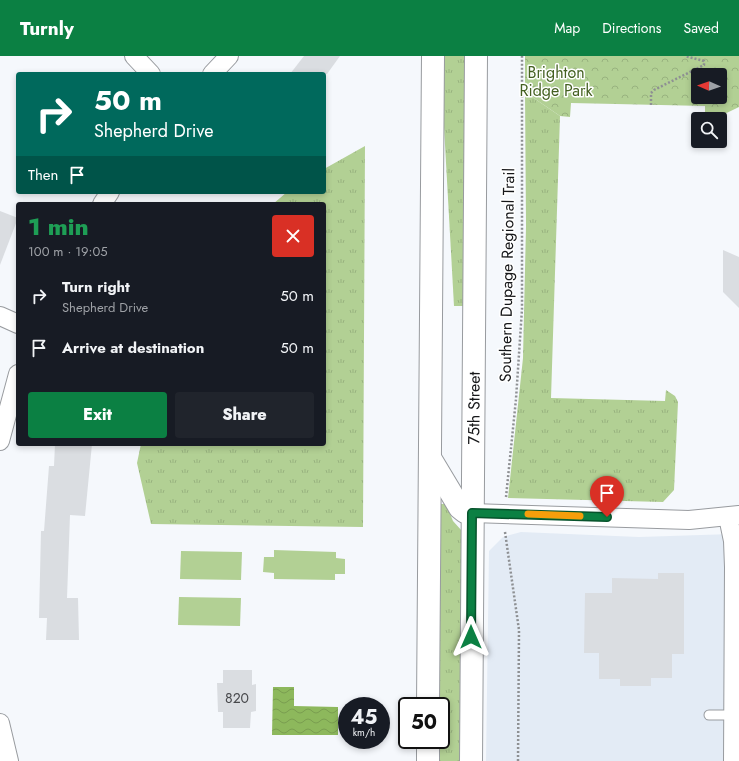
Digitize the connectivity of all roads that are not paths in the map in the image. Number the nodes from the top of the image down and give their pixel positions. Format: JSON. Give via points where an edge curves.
{"nodes":[{"id":1,"x":134,"y":56,"type":"edge"},
{"id":2,"x":229,"y":56,"type":"edge"},
{"id":3,"x":433,"y":56,"type":"edge"},
{"id":4,"x":476,"y":56,"type":"edge"},
{"id":5,"x":149,"y":72,"type":"edge"},
{"id":6,"x":214,"y":72,"type":"edge"},
{"id":7,"x":0,"y":316,"type":"edge"},
{"id":8,"x":16,"y":323,"type":"edge"},
{"id":9,"x":16,"y":381,"type":"edge"},
{"id":10,"x":0,"y":441,"type":"edge"},
{"id":11,"x":430,"y":458,"type":"junction"},
{"id":12,"x":472,"y":513,"type":"junction"},
{"id":13,"x":734,"y":516,"type":"edge"},
{"id":14,"x":428,"y":697,"type":"edge"},
{"id":15,"x":709,"y":715,"type":"dead end"},
{"id":16,"x":733,"y":715,"type":"junction"},
{"id":17,"x":0,"y":723,"type":"edge"},
{"id":18,"x":428,"y":749,"type":"edge"},
{"id":19,"x":9,"y":761,"type":"edge"},
{"id":20,"x":428,"y":761,"type":"edge"},
{"id":21,"x":471,"y":761,"type":"edge"},
{"id":22,"x":733,"y":761,"type":"edge"}],
"edges":[{"from":1,"to":5,"type":"street"},
{"from":2,"to":6,"type":"street"},
{"from":3,"to":11,"type":"main road"},
{"from":4,"to":12,"type":"main road","name":"75th Street"},
{"from":7,"to":8,"type":"street"},
{"from":9,"to":10,"type":"street"},
{"from":11,"to":12,"type":"main road","via":[[460,508]]},
{"from":11,"to":14,"type":"main road"},
{"from":12,"to":13,"type":"street","via":[[689,520]]},
{"from":12,"to":21,"type":"main road","name":"75th Street"},
{"from":13,"to":16,"type":"street"},
{"from":15,"to":16,"type":"lane"},
{"from":16,"to":22,"type":"street"},
{"from":17,"to":19,"type":"street"},
{"from":18,"to":20,"type":"main road"}]}
